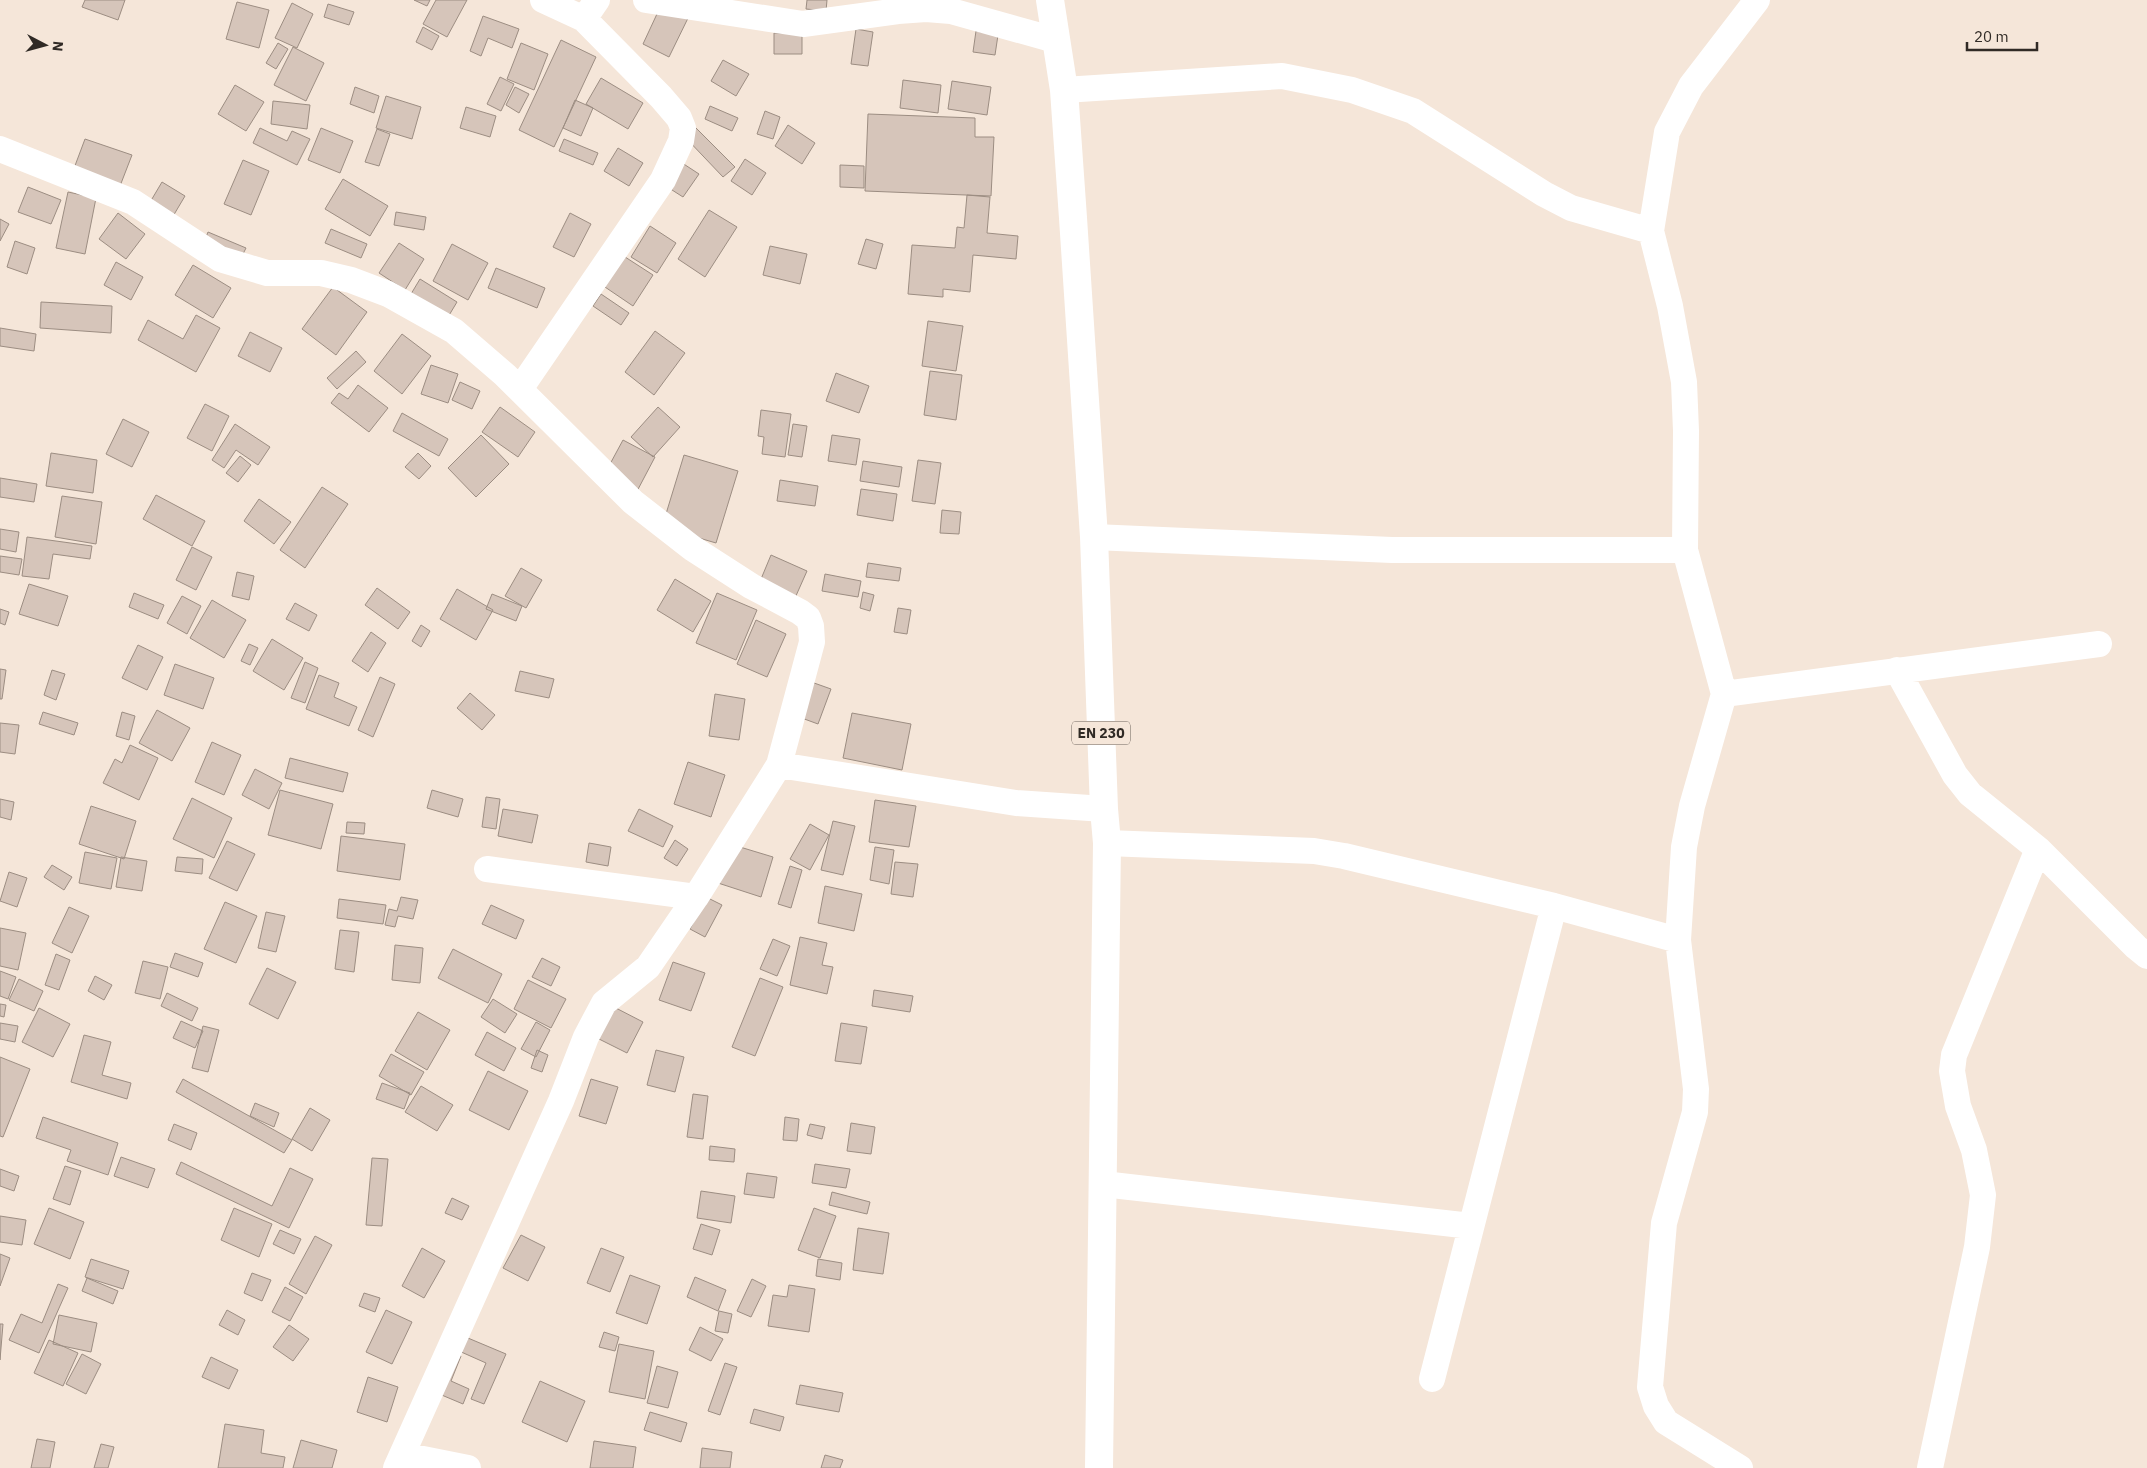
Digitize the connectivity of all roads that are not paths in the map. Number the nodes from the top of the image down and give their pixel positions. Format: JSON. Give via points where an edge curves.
{"nodes":[{"id":1,"x":543,"y":0,"type":"edge"},
{"id":2,"x":646,"y":0,"type":"edge"},
{"id":3,"x":1050,"y":0,"type":"edge"},
{"id":4,"x":1757,"y":0,"type":"edge"},
{"id":5,"x":590,"y":9,"type":"edge"},
{"id":6,"x":1055,"y":40,"type":"junction"},
{"id":7,"x":1064,"y":90,"type":"junction"},
{"id":8,"x":0,"y":149,"type":"edge"},
{"id":9,"x":1651,"y":231,"type":"junction"},
{"id":10,"x":520,"y":389,"type":"junction"},
{"id":11,"x":1094,"y":537,"type":"junction"},
{"id":12,"x":1685,"y":550,"type":"junction"},
{"id":13,"x":2099,"y":644,"type":"dead end"},
{"id":14,"x":1897,"y":670,"type":"junction"},
{"id":15,"x":1724,"y":694,"type":"junction"},
{"id":16,"x":779,"y":765,"type":"junction"},
{"id":17,"x":1104,"y":809,"type":"junction"},
{"id":18,"x":1107,"y":843,"type":"junction"},
{"id":19,"x":2038,"y":849,"type":"junction"},
{"id":20,"x":487,"y":869,"type":"dead end"},
{"id":21,"x":696,"y":897,"type":"junction"},
{"id":22,"x":1554,"y":906,"type":"junction"},
{"id":23,"x":1678,"y":940,"type":"junction"},
{"id":24,"x":2147,"y":956,"type":"edge"},
{"id":25,"x":1103,"y":1184,"type":"junction"},
{"id":26,"x":1471,"y":1226,"type":"junction"},
{"id":27,"x":1432,"y":1379,"type":"dead end"},
{"id":28,"x":399,"y":1461,"type":"edge"},
{"id":29,"x":468,"y":1468,"type":"edge"},
{"id":30,"x":1099,"y":1468,"type":"edge"},
{"id":31,"x":1740,"y":1468,"type":"edge"},
{"id":32,"x":1930,"y":1468,"type":"edge"}],
"edges":[{"from":1,"to":5,"type":"street"},
{"from":2,"to":6,"type":"street","via":[[803,24],[926,8],[950,11]]},
{"from":3,"to":6,"type":"main road","number":"EN 230"},
{"from":4,"to":9,"type":"street","via":[[1691,86],[1667,132]]},
{"from":5,"to":10,"type":"street","via":[[679,118],[683,128],[681,141],[663,180]]},
{"from":6,"to":7,"type":"main road","number":"EN 230"},
{"from":7,"to":9,"type":"street","via":[[1282,76],[1352,90],[1413,111],[1571,208]]},
{"from":7,"to":11,"type":"main road","number":"EN 230"},
{"from":8,"to":10,"type":"street","via":[[134,202],[220,259],[267,273],[321,273],[388,294],[454,331]]},
{"from":9,"to":12,"type":"street","via":[[1670,306],[1684,382]]},
{"from":10,"to":16,"type":"street","via":[[641,508],[692,548],[808,618],[812,642]]},
{"from":11,"to":12,"type":"street","via":[[1392,550]]},
{"from":11,"to":17,"type":"main road","number":"EN 230"},
{"from":12,"to":15,"type":"street"},
{"from":13,"to":14,"type":"street"},
{"from":14,"to":15,"type":"street"},
{"from":14,"to":19,"type":"street","via":[[1955,775],[1970,794]]},
{"from":15,"to":23,"type":"street","via":[[1692,806],[1684,847]]},
{"from":16,"to":17,"type":"street","via":[[1016,803]]},
{"from":16,"to":21,"type":"street"},
{"from":17,"to":18,"type":"main road","number":"EN 230"},
{"from":18,"to":22,"type":"street","via":[[1314,851]]},
{"from":18,"to":25,"type":"main road","number":"EN 230"},
{"from":19,"to":24,"type":"street"},
{"from":19,"to":32,"type":"street","via":[[1954,1055],[1952,1071],[1958,1106],[1974,1150],[1983,1195],[1977,1247]]},
{"from":20,"to":21,"type":"street"},
{"from":21,"to":28,"type":"street","via":[[648,967],[604,1003],[586,1037],[561,1101]]},
{"from":22,"to":23,"type":"street"},
{"from":22,"to":26,"type":"street"},
{"from":23,"to":31,"type":"street","via":[[1696,1089],[1695,1112],[1664,1223],[1650,1387],[1666,1422]]},
{"from":25,"to":26,"type":"street"},
{"from":25,"to":30,"type":"main road","number":"EN 230"},
{"from":26,"to":27,"type":"street"},
{"from":28,"to":29,"type":"street"}]}
